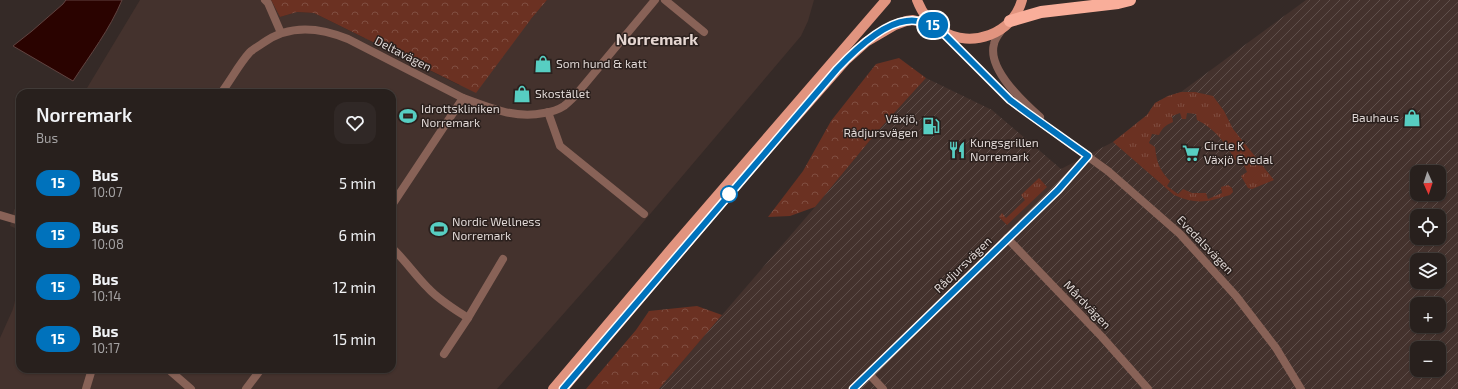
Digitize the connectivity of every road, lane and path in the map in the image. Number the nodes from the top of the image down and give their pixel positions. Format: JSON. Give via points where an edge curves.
{"nodes":[{"id":1,"x":266,"y":0,"type":"edge"},
{"id":2,"x":655,"y":0,"type":"edge"},
{"id":3,"x":665,"y":0,"type":"edge"},
{"id":4,"x":886,"y":0,"type":"edge"},
{"id":5,"x":917,"y":0,"type":"edge"},
{"id":6,"x":1022,"y":0,"type":"edge"},
{"id":7,"x":1130,"y":0,"type":"edge"},
{"id":8,"x":1007,"y":24,"type":"junction"},
{"id":9,"x":937,"y":28,"type":"junction"},
{"id":10,"x":704,"y":32,"type":"dead end"},
{"id":11,"x":281,"y":33,"type":"junction"},
{"id":12,"x":224,"y":89,"type":"edge"},
{"id":13,"x":463,"y":98,"type":"junction"},
{"id":14,"x":548,"y":112,"type":"junction"},
{"id":15,"x":1066,"y":140,"type":"junction"},
{"id":16,"x":1088,"y":156,"type":"junction"},
{"id":17,"x":396,"y":199,"type":"edge"},
{"id":18,"x":644,"y":214,"type":"dead end"},
{"id":19,"x":0,"y":215,"type":"edge"},
{"id":20,"x":16,"y":220,"type":"edge"},
{"id":21,"x":1007,"y":238,"type":"junction"},
{"id":22,"x":396,"y":252,"type":"edge"},
{"id":23,"x":503,"y":259,"type":"dead end"},
{"id":24,"x":468,"y":318,"type":"junction"},
{"id":25,"x":444,"y":354,"type":"dead end"},
{"id":26,"x":91,"y":373,"type":"edge"},
{"id":27,"x":173,"y":373,"type":"edge"},
{"id":28,"x":258,"y":373,"type":"edge"},
{"id":29,"x":869,"y":374,"type":"junction"},
{"id":30,"x":86,"y":389,"type":"edge"},
{"id":31,"x":191,"y":389,"type":"edge"},
{"id":32,"x":246,"y":389,"type":"edge"},
{"id":33,"x":553,"y":389,"type":"edge"},
{"id":34,"x":563,"y":389,"type":"edge"},
{"id":35,"x":854,"y":389,"type":"edge"},
{"id":36,"x":883,"y":389,"type":"edge"},
{"id":37,"x":1148,"y":389,"type":"edge"},
{"id":38,"x":1301,"y":389,"type":"edge"}],
"edges":[{"from":1,"to":11,"type":"street"},
{"from":2,"to":14,"type":"street","name":"Deltavägen","via":[[576,96],[564,106]]},
{"from":3,"to":10,"type":"street"},
{"from":4,"to":33,"type":"main road"},
{"from":5,"to":9,"type":"main road"},
{"from":6,"to":8,"type":"main road","via":[[1017,13]]},
{"from":7,"to":8,"type":"highway","via":[[1042,12]]},
{"from":8,"to":9,"type":"main road","via":[[987,36],[968,39],[958,38]]},
{"from":8,"to":15,"type":"street","name":"Evedalsvägen","via":[[994,44],[994,58],[998,68],[1026,105]]},
{"from":9,"to":15,"type":"street","name":"Evedalsvägen","via":[[1010,100]]},
{"from":9,"to":34,"type":"main road","via":[[913,20],[895,24],[878,34],[846,60]]},
{"from":11,"to":12,"type":"street","name":"Deltavägen","via":[[251,51]]},
{"from":11,"to":13,"type":"street","name":"Deltavägen","via":[[307,29],[334,33]]},
{"from":13,"to":14,"type":"street","name":"Deltavägen","via":[[512,114],[529,116]]},
{"from":13,"to":17,"type":"street"},
{"from":14,"to":18,"type":"street","via":[[560,146]]},
{"from":15,"to":16,"type":"street","name":"Evedalsvägen"},
{"from":16,"to":21,"type":"street","name":"Rådjursvägen","via":[[1058,190]]},
{"from":16,"to":38,"type":"street","name":"Evedalsvägen","via":[[1122,182],[1180,234],[1213,270],[1276,348]]},
{"from":19,"to":20,"type":"street"},
{"from":21,"to":29,"type":"street","name":"Rådjursvägen"},
{"from":21,"to":37,"type":"street","name":"Mårdvägen"},
{"from":22,"to":24,"type":"street","via":[[440,300]]},
{"from":23,"to":24,"type":"street"},
{"from":24,"to":25,"type":"street"},
{"from":26,"to":30,"type":"street"},
{"from":27,"to":31,"type":"street"},
{"from":28,"to":32,"type":"street"},
{"from":29,"to":35,"type":"street","name":"Rådjursvägen"},
{"from":29,"to":36,"type":"street"}]}
